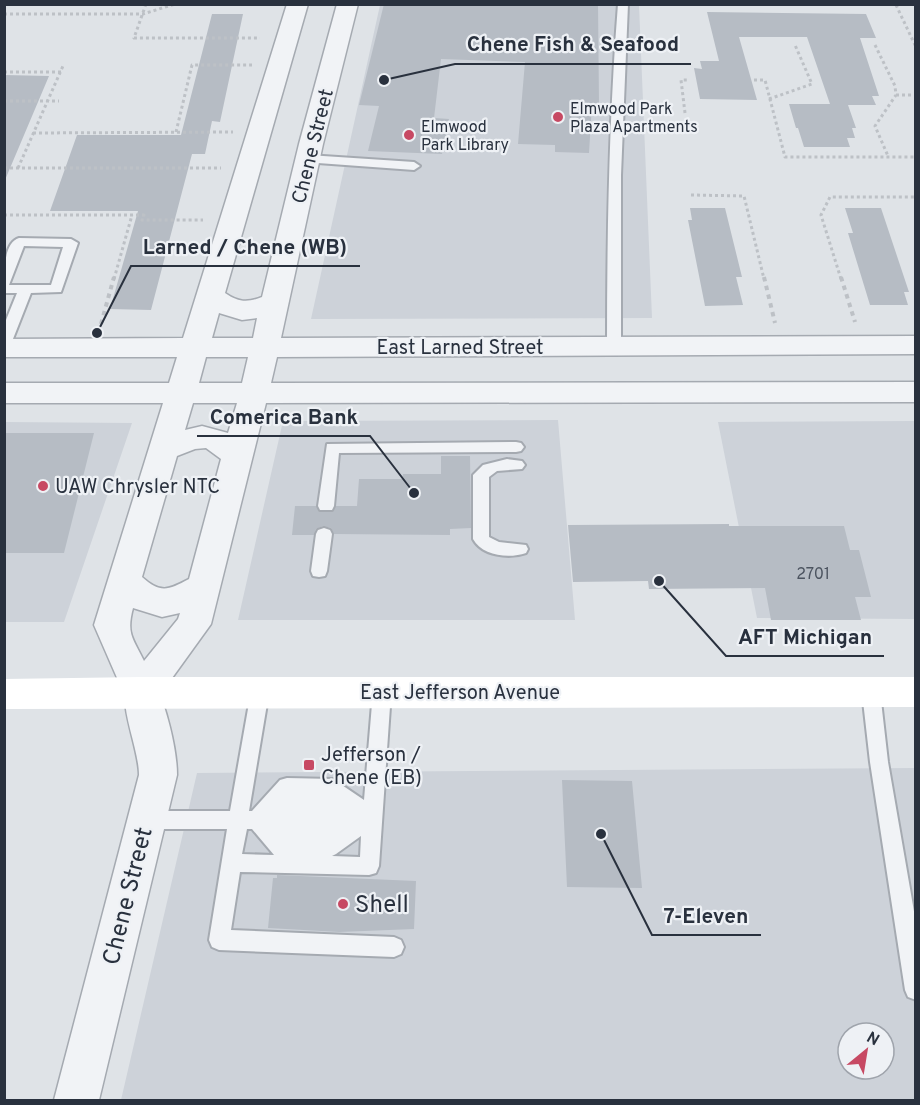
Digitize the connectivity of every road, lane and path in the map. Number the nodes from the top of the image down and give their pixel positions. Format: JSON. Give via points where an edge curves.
{"nodes":[{"id":1,"x":146,"y":4,"type":"edge"},
{"id":2,"x":175,"y":4,"type":"edge"},
{"id":3,"x":623,"y":4,"type":"edge"},
{"id":4,"x":896,"y":5,"type":"edge"},
{"id":5,"x":322,"y":10,"type":"edge"},
{"id":6,"x":4,"y":14,"type":"edge"},
{"id":7,"x":143,"y":14,"type":"junction"},
{"id":8,"x":267,"y":38,"type":"dead end"},
{"id":9,"x":795,"y":45,"type":"dead end"},
{"id":10,"x":875,"y":45,"type":"dead end"},
{"id":11,"x":915,"y":45,"type":"edge"},
{"id":12,"x":63,"y":66,"type":"dead end"},
{"id":13,"x":258,"y":66,"type":"dead end"},
{"id":14,"x":4,"y":72,"type":"edge"},
{"id":15,"x":61,"y":72,"type":"junction"},
{"id":16,"x":689,"y":80,"type":"dead end"},
{"id":17,"x":754,"y":80,"type":"dead end"},
{"id":18,"x":896,"y":95,"type":"junction"},
{"id":19,"x":915,"y":95,"type":"edge"},
{"id":20,"x":769,"y":99,"type":"junction"},
{"id":21,"x":4,"y":101,"type":"edge"},
{"id":22,"x":47,"y":101,"type":"junction"},
{"id":23,"x":59,"y":101,"type":"dead end"},
{"id":24,"x":685,"y":113,"type":"dead end"},
{"id":25,"x":176,"y":132,"type":"junction"},
{"id":26,"x":33,"y":133,"type":"junction"},
{"id":27,"x":280,"y":144,"type":"junction"},
{"id":28,"x":888,"y":157,"type":"junction"},
{"id":29,"x":915,"y":157,"type":"edge"},
{"id":30,"x":414,"y":166,"type":"dead end"},
{"id":31,"x":4,"y":168,"type":"edge"},
{"id":32,"x":18,"y":168,"type":"junction"},
{"id":33,"x":225,"y":168,"type":"dead end"},
{"id":34,"x":691,"y":195,"type":"dead end"},
{"id":35,"x":915,"y":197,"type":"edge"},
{"id":36,"x":4,"y":215,"type":"edge"},
{"id":37,"x":132,"y":215,"type":"junction"},
{"id":38,"x":206,"y":220,"type":"dead end"},
{"id":39,"x":4,"y":282,"type":"edge"},
{"id":40,"x":4,"y":289,"type":"edge"},
{"id":41,"x":25,"y":290,"type":"junction"},
{"id":42,"x":212,"y":297,"type":"junction"},
{"id":43,"x":274,"y":302,"type":"junction"},
{"id":44,"x":776,"y":327,"type":"dead end"},
{"id":45,"x":857,"y":327,"type":"dead end"},
{"id":46,"x":107,"y":338,"type":"junction"},
{"id":47,"x":915,"y":345,"type":"edge"},
{"id":48,"x":4,"y":346,"type":"edge"},
{"id":49,"x":614,"y":346,"type":"junction"},
{"id":50,"x":264,"y":347,"type":"junction"},
{"id":51,"x":328,"y":347,"type":"junction"},
{"id":52,"x":194,"y":348,"type":"junction"},
{"id":53,"x":915,"y":392,"type":"edge"},
{"id":54,"x":4,"y":393,"type":"edge"},
{"id":55,"x":102,"y":393,"type":"junction"},
{"id":56,"x":254,"y":393,"type":"junction"},
{"id":57,"x":317,"y":393,"type":"junction"},
{"id":58,"x":182,"y":394,"type":"junction"},
{"id":59,"x":516,"y":447,"type":"dead end"},
{"id":60,"x":165,"y":449,"type":"junction"},
{"id":61,"x":236,"y":455,"type":"junction"},
{"id":62,"x":517,"y":465,"type":"dead end"},
{"id":63,"x":326,"y":506,"type":"dead end"},
{"id":64,"x":324,"y":534,"type":"dead end"},
{"id":65,"x":520,"y":549,"type":"dead end"},
{"id":66,"x":319,"y":571,"type":"dead end"},
{"id":67,"x":124,"y":581,"type":"junction"},
{"id":68,"x":203,"y":587,"type":"junction"},
{"id":69,"x":141,"y":692,"type":"junction"},
{"id":70,"x":260,"y":692,"type":"junction"},
{"id":71,"x":382,"y":692,"type":"junction"},
{"id":72,"x":871,"y":692,"type":"junction"},
{"id":73,"x":915,"y":692,"type":"edge"},
{"id":74,"x":4,"y":694,"type":"edge"},
{"id":75,"x":372,"y":817,"type":"junction"},
{"id":76,"x":248,"y":819,"type":"junction"},
{"id":77,"x":146,"y":820,"type":"junction"},
{"id":78,"x":231,"y":863,"type":"junction"},
{"id":79,"x":394,"y":947,"type":"dead end"},
{"id":80,"x":915,"y":990,"type":"edge"},
{"id":81,"x":76,"y":1101,"type":"edge"}],
"edges":[{"from":1,"to":7,"type":"path"},
{"from":2,"to":7,"type":"path"},
{"from":3,"to":49,"type":"lane"},
{"from":4,"to":11,"type":"path"},
{"from":5,"to":27,"type":"street","name":"Chene Street"},
{"from":5,"to":27,"type":"street","name":"Chene Street"},
{"from":6,"to":7,"type":"path"},
{"from":7,"to":8,"type":"path","via":[[134,38]]},
{"from":9,"to":20,"type":"path","via":[[812,84]]},
{"from":10,"to":18,"type":"path"},
{"from":12,"to":15,"type":"path"},
{"from":13,"to":25,"type":"path","via":[[192,65]]},
{"from":14,"to":15,"type":"path"},
{"from":15,"to":22,"type":"path"},
{"from":16,"to":24,"type":"path","via":[[681,80]]},
{"from":17,"to":20,"type":"path","via":[[765,80]]},
{"from":18,"to":19,"type":"path"},
{"from":18,"to":28,"type":"path","via":[[875,126]]},
{"from":20,"to":28,"type":"path","via":[[785,157]]},
{"from":21,"to":22,"type":"path"},
{"from":22,"to":23,"type":"path"},
{"from":22,"to":26,"type":"path"},
{"from":25,"to":26,"type":"path"},
{"from":25,"to":27,"type":"path"},
{"from":26,"to":32,"type":"path"},
{"from":27,"to":30,"type":"lane"},
{"from":27,"to":42,"type":"street","name":"Chene Street"},
{"from":27,"to":43,"type":"street","name":"Chene Street"},
{"from":28,"to":29,"type":"path"},
{"from":31,"to":32,"type":"path"},
{"from":32,"to":33,"type":"path"},
{"from":34,"to":44,"type":"path","via":[[744,196]]},
{"from":35,"to":45,"type":"path","via":[[830,197],[822,210]]},
{"from":36,"to":37,"type":"path"},
{"from":37,"to":38,"type":"path","via":[[144,215],[142,220]]},
{"from":37,"to":46,"type":"path"},
{"from":39,"to":41,"type":"lane","via":[[19,242],[71,243],[56,289]]},
{"from":40,"to":41,"type":"lane"},
{"from":41,"to":48,"type":"lane"},
{"from":42,"to":43,"type":"street","via":[[241,312]]},
{"from":42,"to":52,"type":"street","name":"Chene Street"},
{"from":43,"to":50,"type":"street","name":"Chene Street"},
{"from":46,"to":48,"type":"street","name":"East Larned Street"},
{"from":46,"to":52,"type":"street","name":"East Larned Street"},
{"from":46,"to":55,"type":"street","via":[[126,358],[129,370],[122,382]]},
{"from":47,"to":49,"type":"street","name":"East Larned Street"},
{"from":49,"to":51,"type":"street","name":"East Larned Street"},
{"from":50,"to":51,"type":"street","name":"East Larned Street"},
{"from":50,"to":52,"type":"street","name":"East Larned Street"},
{"from":50,"to":56,"type":"street","name":"Chene Street"},
{"from":51,"to":57,"type":"street","via":[[311,367]]},
{"from":52,"to":58,"type":"street","name":"Chene Street"},
{"from":53,"to":57,"type":"street"},
{"from":54,"to":55,"type":"street"},
{"from":55,"to":58,"type":"street"},
{"from":56,"to":57,"type":"street"},
{"from":56,"to":58,"type":"street"},
{"from":56,"to":61,"type":"street","name":"Chene Street"},
{"from":58,"to":60,"type":"street","name":"Chene Street"},
{"from":59,"to":63,"type":"lane","via":[[332,448]]},
{"from":60,"to":61,"type":"street","via":[[206,436],[222,441]]},
{"from":60,"to":67,"type":"street","name":"Chene Street"},
{"from":61,"to":68,"type":"street","name":"Chene Street"},
{"from":62,"to":65,"type":"lane","via":[[493,466],[481,475],[481,539],[493,548]]},
{"from":64,"to":66,"type":"lane"},
{"from":67,"to":68,"type":"street","via":[[140,597],[159,604],[181,600]]},
{"from":67,"to":69,"type":"street","name":"Chene Street","via":[[111,625]]},
{"from":68,"to":69,"type":"street","name":"Chene Street","via":[[194,624]]},
{"from":69,"to":70,"type":"main road","name":"East Jefferson Avenue"},
{"from":69,"to":74,"type":"main road","name":"East Jefferson Avenue"},
{"from":69,"to":77,"type":"street","name":"Chene Street","via":[[158,761]]},
{"from":70,"to":71,"type":"main road","name":"East Jefferson Avenue"},
{"from":70,"to":76,"type":"lane"},
{"from":71,"to":72,"type":"main road","name":"East Jefferson Avenue"},
{"from":71,"to":75,"type":"lane"},
{"from":72,"to":73,"type":"main road","name":"East Jefferson Avenue"},
{"from":72,"to":80,"type":"lane"},
{"from":75,"to":76,"type":"lane"},
{"from":75,"to":76,"type":"lane","via":[[329,848],[280,848]]},
{"from":75,"to":76,"type":"lane","via":[[333,787],[287,786]]},
{"from":75,"to":78,"type":"lane","via":[[369,866]]},
{"from":76,"to":77,"type":"lane"},
{"from":76,"to":78,"type":"lane"},
{"from":77,"to":81,"type":"street","name":"Chene Street"},
{"from":78,"to":79,"type":"lane","via":[[219,940]]}]}
